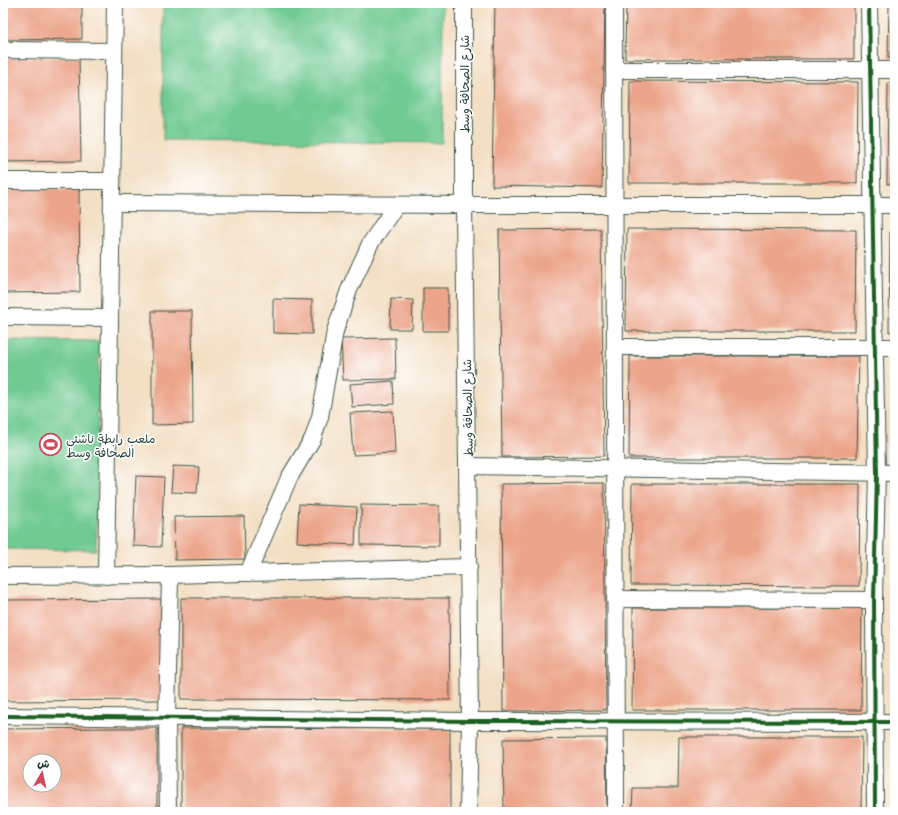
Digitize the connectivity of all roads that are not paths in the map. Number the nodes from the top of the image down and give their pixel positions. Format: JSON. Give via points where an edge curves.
{"nodes":[{"id":1,"x":115,"y":3,"type":"edge"},
{"id":2,"x":464,"y":3,"type":"edge"},
{"id":3,"x":614,"y":3,"type":"edge"},
{"id":4,"x":869,"y":3,"type":"edge"},
{"id":5,"x":3,"y":50,"type":"edge"},
{"id":6,"x":114,"y":51,"type":"junction"},
{"id":7,"x":614,"y":70,"type":"junction"},
{"id":8,"x":870,"y":70,"type":"junction"},
{"id":9,"x":895,"y":70,"type":"edge"},
{"id":10,"x":3,"y":181,"type":"edge"},
{"id":11,"x":112,"y":181,"type":"junction"},
{"id":12,"x":112,"y":203,"type":"junction"},
{"id":13,"x":396,"y":205,"type":"junction"},
{"id":14,"x":464,"y":205,"type":"junction"},
{"id":15,"x":614,"y":205,"type":"junction"},
{"id":16,"x":872,"y":205,"type":"junction"},
{"id":17,"x":895,"y":205,"type":"edge"},
{"id":18,"x":3,"y":317,"type":"edge"},
{"id":19,"x":110,"y":318,"type":"junction"},
{"id":20,"x":874,"y":346,"type":"junction"},
{"id":21,"x":615,"y":347,"type":"junction"},
{"id":22,"x":895,"y":347,"type":"edge"},
{"id":23,"x":468,"y":466,"type":"junction"},
{"id":24,"x":615,"y":468,"type":"junction"},
{"id":25,"x":877,"y":473,"type":"junction"},
{"id":26,"x":895,"y":473,"type":"edge"},
{"id":27,"x":469,"y":567,"type":"junction"},
{"id":28,"x":248,"y":573,"type":"junction"},
{"id":29,"x":170,"y":575,"type":"junction"},
{"id":30,"x":3,"y":576,"type":"edge"},
{"id":31,"x":106,"y":576,"type":"junction"},
{"id":32,"x":615,"y":599,"type":"junction"},
{"id":33,"x":874,"y":600,"type":"junction"},
{"id":34,"x":3,"y":716,"type":"edge"},
{"id":35,"x":167,"y":718,"type":"junction"},
{"id":36,"x":470,"y":721,"type":"junction"},
{"id":37,"x":616,"y":721,"type":"junction"},
{"id":38,"x":875,"y":722,"type":"junction"},
{"id":39,"x":895,"y":722,"type":"edge"},
{"id":40,"x":168,"y":812,"type":"edge"},
{"id":41,"x":468,"y":812,"type":"edge"},
{"id":42,"x":616,"y":812,"type":"edge"},
{"id":43,"x":875,"y":812,"type":"edge"}],
"edges":[{"from":1,"to":6,"type":"street"},
{"from":2,"to":14,"type":"street","name":"شارع الصحافة وسط"},
{"from":3,"to":7,"type":"street"},
{"from":4,"to":8,"type":"street"},
{"from":5,"to":6,"type":"street"},
{"from":6,"to":11,"type":"street"},
{"from":7,"to":8,"type":"street"},
{"from":7,"to":15,"type":"street"},
{"from":8,"to":9,"type":"street"},
{"from":8,"to":16,"type":"street"},
{"from":10,"to":11,"type":"street"},
{"from":11,"to":12,"type":"street"},
{"from":12,"to":13,"type":"street"},
{"from":12,"to":19,"type":"street"},
{"from":13,"to":14,"type":"street"},
{"from":13,"to":28,"type":"street","via":[[370,244],[348,290],[335,331],[320,417],[313,438],[289,478]]},
{"from":14,"to":15,"type":"street"},
{"from":14,"to":23,"type":"street","name":"شارع الصحافة وسط"},
{"from":15,"to":16,"type":"street"},
{"from":15,"to":21,"type":"street"},
{"from":16,"to":17,"type":"street"},
{"from":16,"to":20,"type":"street"},
{"from":18,"to":19,"type":"street"},
{"from":19,"to":31,"type":"street"},
{"from":20,"to":21,"type":"street"},
{"from":20,"to":22,"type":"street"},
{"from":20,"to":25,"type":"street"},
{"from":21,"to":24,"type":"street"},
{"from":23,"to":24,"type":"street"},
{"from":23,"to":27,"type":"street","name":"شارع الصحافة وسط"},
{"from":24,"to":25,"type":"street"},
{"from":24,"to":32,"type":"street"},
{"from":25,"to":26,"type":"street"},
{"from":25,"to":33,"type":"street"},
{"from":27,"to":28,"type":"street"},
{"from":27,"to":36,"type":"street","name":"شارع الصحافة وسط"},
{"from":28,"to":29,"type":"street"},
{"from":29,"to":31,"type":"street"},
{"from":29,"to":35,"type":"street"},
{"from":30,"to":31,"type":"street"},
{"from":32,"to":33,"type":"street"},
{"from":32,"to":37,"type":"street"},
{"from":33,"to":38,"type":"street"},
{"from":34,"to":35,"type":"street"},
{"from":35,"to":36,"type":"street"},
{"from":35,"to":40,"type":"street"},
{"from":36,"to":37,"type":"street"},
{"from":36,"to":41,"type":"street","name":"شارع الصحافة وسط"},
{"from":37,"to":38,"type":"street"},
{"from":37,"to":42,"type":"street"},
{"from":38,"to":39,"type":"street"},
{"from":38,"to":43,"type":"street"}]}
